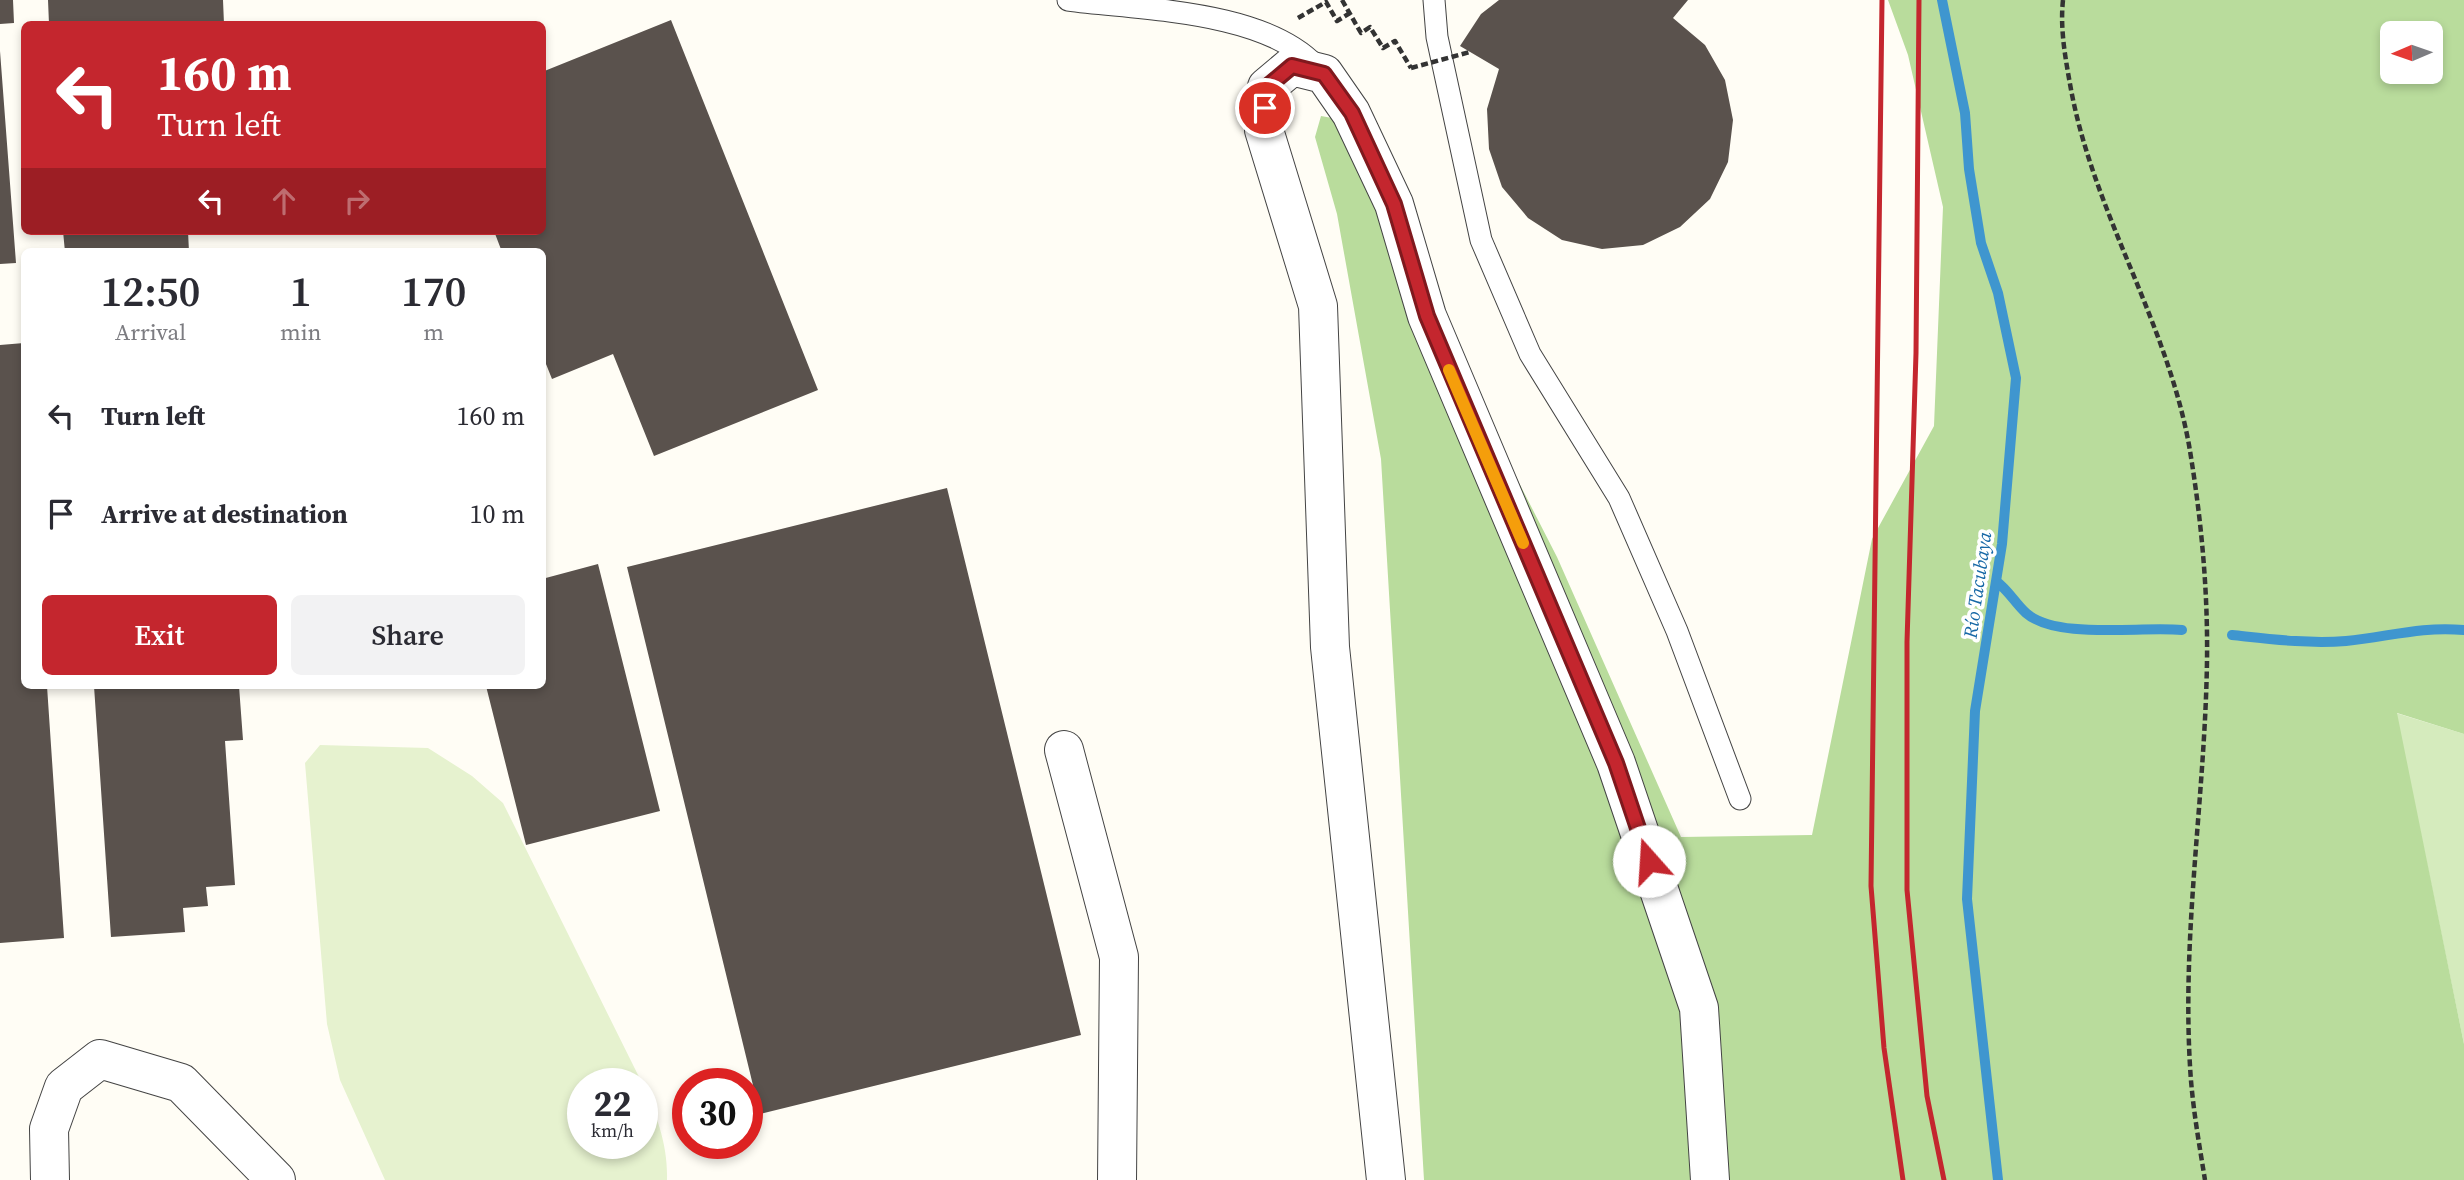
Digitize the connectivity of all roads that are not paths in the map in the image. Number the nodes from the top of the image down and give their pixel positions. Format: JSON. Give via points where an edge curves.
{"nodes":[{"id":1,"x":1068,"y":0,"type":"edge"},
{"id":2,"x":1434,"y":0,"type":"edge"},
{"id":3,"x":1324,"y":74,"type":"junction"},
{"id":4,"x":1064,"y":750,"type":"dead end"},
{"id":5,"x":1740,"y":799,"type":"dead end"},
{"id":6,"x":50,"y":1180,"type":"edge"},
{"id":7,"x":276,"y":1180,"type":"edge"},
{"id":8,"x":1117,"y":1180,"type":"edge"},
{"id":9,"x":1386,"y":1180,"type":"edge"},
{"id":10,"x":1710,"y":1180,"type":"edge"}],
"edges":[{"from":1,"to":3,"type":"lane","via":[[1232,21],[1301,50]]},
{"from":2,"to":5,"type":"lane","via":[[1437,37],[1481,240],[1530,354],[1619,498]]},
{"from":3,"to":9,"type":"street","via":[[1292,66],[1267,87],[1264,130],[1318,306],[1330,647]]},
{"from":3,"to":10,"type":"street","via":[[1352,113],[1394,204],[1427,316],[1616,763],[1699,1008]]},
{"from":4,"to":8,"type":"street","via":[[1119,957]]},
{"from":6,"to":7,"type":"street","via":[[49,1129],[64,1087],[100,1059],[181,1083]]}]}
